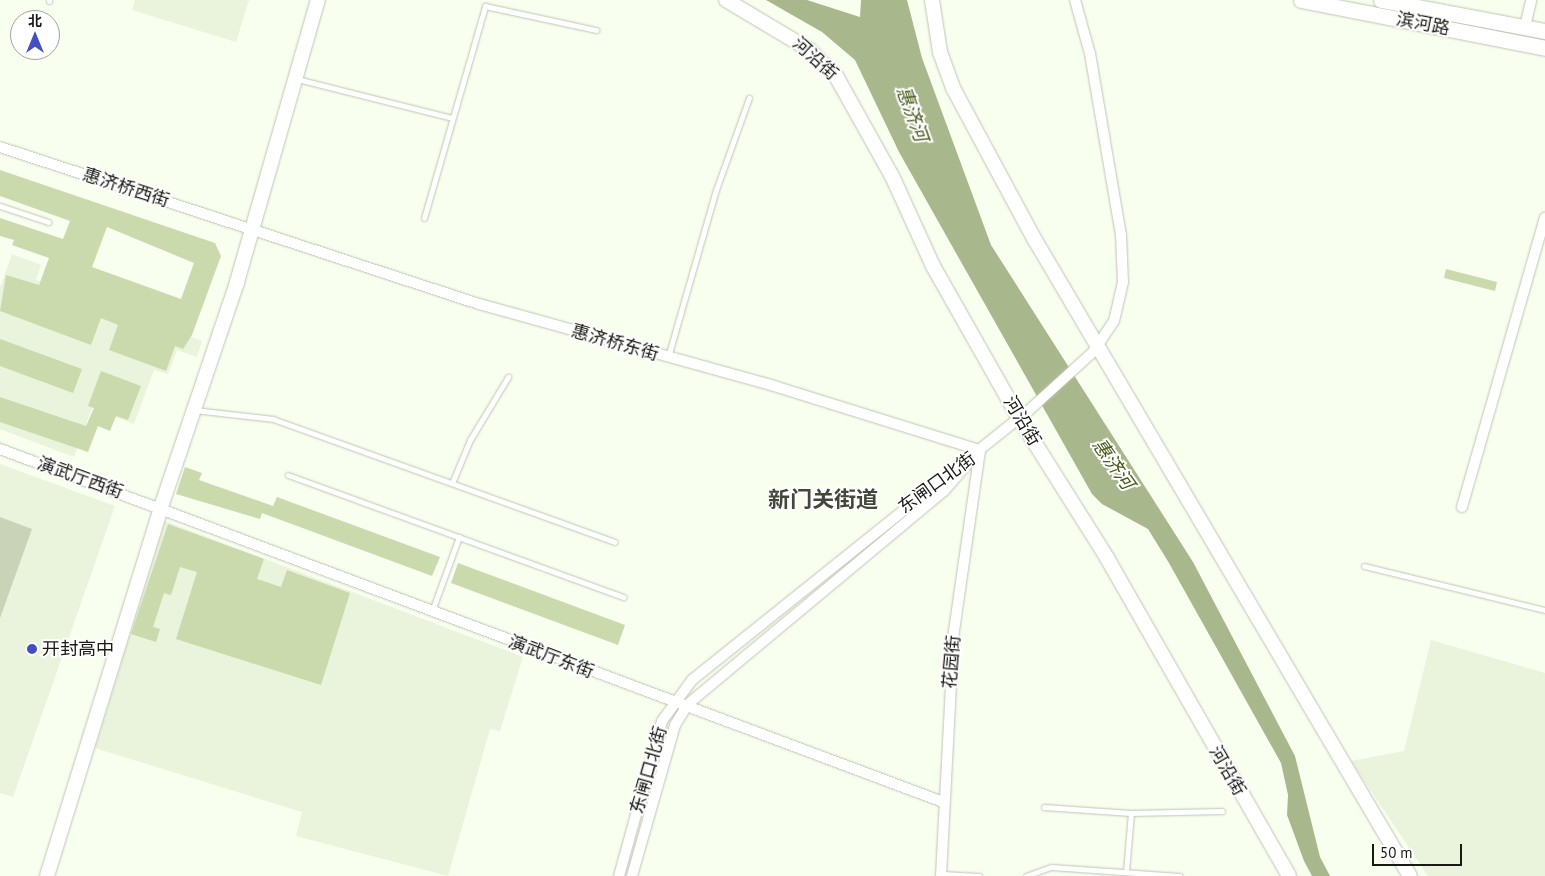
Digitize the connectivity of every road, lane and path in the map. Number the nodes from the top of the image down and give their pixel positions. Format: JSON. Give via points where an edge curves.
{"nodes":[{"id":1,"x":318,"y":0,"type":"edge"},
{"id":2,"x":726,"y":0,"type":"edge"},
{"id":3,"x":932,"y":0,"type":"edge"},
{"id":4,"x":1075,"y":0,"type":"edge"},
{"id":5,"x":1301,"y":0,"type":"edge"},
{"id":6,"x":1381,"y":0,"type":"edge"},
{"id":7,"x":1531,"y":0,"type":"edge"},
{"id":8,"x":1525,"y":27,"type":"junction"},
{"id":9,"x":596,"y":30,"type":"dead end"},
{"id":10,"x":1545,"y":30,"type":"edge"},
{"id":11,"x":1545,"y":48,"type":"edge"},
{"id":12,"x":297,"y":78,"type":"junction"},
{"id":13,"x":749,"y":98,"type":"dead end"},
{"id":14,"x":452,"y":118,"type":"junction"},
{"id":15,"x":0,"y":146,"type":"edge"},
{"id":16,"x":0,"y":206,"type":"edge"},
{"id":17,"x":424,"y":218,"type":"dead end"},
{"id":18,"x":1545,"y":218,"type":"edge"},
{"id":19,"x":48,"y":222,"type":"dead end"},
{"id":20,"x":252,"y":230,"type":"junction"},
{"id":21,"x":1098,"y":346,"type":"junction"},
{"id":22,"x":668,"y":357,"type":"junction"},
{"id":23,"x":508,"y":377,"type":"dead end"},
{"id":24,"x":194,"y":410,"type":"junction"},
{"id":25,"x":1023,"y":415,"type":"junction"},
{"id":26,"x":0,"y":450,"type":"edge"},
{"id":27,"x":980,"y":450,"type":"junction"},
{"id":28,"x":288,"y":475,"type":"dead end"},
{"id":29,"x":452,"y":483,"type":"junction"},
{"id":30,"x":161,"y":507,"type":"junction"},
{"id":31,"x":1462,"y":507,"type":"dead end"},
{"id":32,"x":459,"y":537,"type":"junction"},
{"id":33,"x":615,"y":542,"type":"dead end"},
{"id":34,"x":1364,"y":566,"type":"dead end"},
{"id":35,"x":624,"y":597,"type":"dead end"},
{"id":36,"x":1545,"y":610,"type":"edge"},
{"id":37,"x":432,"y":611,"type":"junction"},
{"id":38,"x":673,"y":703,"type":"junction"},
{"id":39,"x":686,"y":708,"type":"junction"},
{"id":40,"x":943,"y":802,"type":"junction"},
{"id":41,"x":1044,"y":807,"type":"dead end"},
{"id":42,"x":1222,"y":811,"type":"dead end"},
{"id":43,"x":1131,"y":813,"type":"junction"},
{"id":44,"x":1126,"y":872,"type":"junction"},
{"id":45,"x":941,"y":875,"type":"edge"},
{"id":46,"x":47,"y":876,"type":"edge"},
{"id":47,"x":619,"y":876,"type":"edge"},
{"id":48,"x":632,"y":876,"type":"edge"},
{"id":49,"x":979,"y":876,"type":"edge"},
{"id":50,"x":1026,"y":876,"type":"edge"},
{"id":51,"x":1180,"y":876,"type":"edge"},
{"id":52,"x":1289,"y":876,"type":"edge"},
{"id":53,"x":1410,"y":876,"type":"edge"}],
"edges":[{"from":1,"to":12,"type":"street"},
{"from":2,"to":25,"type":"street","name":"河沿街","via":[[810,50],[836,76],[892,176],[933,266]]},
{"from":3,"to":21,"type":"street","via":[[940,52],[953,88]]},
{"from":4,"to":21,"type":"street","via":[[1108,150],[1124,268],[1120,306]]},
{"from":5,"to":11,"type":"main road","name":"滨河路"},
{"from":6,"to":8,"type":"main road","name":"滨河路"},
{"from":7,"to":8,"type":"street"},
{"from":8,"to":10,"type":"main road","name":"滨河路"},
{"from":9,"to":14,"type":"lane","via":[[485,6]]},
{"from":12,"to":14,"type":"lane"},
{"from":12,"to":20,"type":"street"},
{"from":13,"to":22,"type":"lane","via":[[716,190]]},
{"from":14,"to":17,"type":"lane"},
{"from":15,"to":20,"type":"street","name":"惠济桥西街"},
{"from":16,"to":19,"type":"lane"},
{"from":18,"to":31,"type":"street"},
{"from":20,"to":22,"type":"street","name":"惠济桥东街","via":[[478,304]]},
{"from":20,"to":24,"type":"street"},
{"from":21,"to":25,"type":"street"},
{"from":21,"to":53,"type":"street"},
{"from":22,"to":27,"type":"street","name":"惠济桥东街"},
{"from":23,"to":29,"type":"lane","via":[[470,440]]},
{"from":24,"to":29,"type":"lane","via":[[274,419]]},
{"from":24,"to":30,"type":"street"},
{"from":25,"to":27,"type":"street"},
{"from":25,"to":52,"type":"street","name":"河沿街"},
{"from":26,"to":30,"type":"street","name":"演武厅西街"},
{"from":27,"to":38,"type":"street","name":"东闸口北街","via":[[834,563],[692,680]]},
{"from":27,"to":39,"type":"street","name":"东闸口北街","via":[[944,491],[701,690]]},
{"from":27,"to":40,"type":"street","name":"花园街","via":[[954,631]]},
{"from":28,"to":32,"type":"lane"},
{"from":29,"to":33,"type":"lane"},
{"from":30,"to":37,"type":"street","name":"演武厅东街"},
{"from":30,"to":46,"type":"street"},
{"from":32,"to":35,"type":"lane"},
{"from":32,"to":37,"type":"lane"},
{"from":34,"to":36,"type":"lane"},
{"from":37,"to":38,"type":"street","name":"演武厅东街"},
{"from":38,"to":39,"type":"street","name":"演武厅东街"},
{"from":38,"to":47,"type":"street","name":"东闸口北街","via":[[662,720]]},
{"from":39,"to":40,"type":"street","name":"演武厅东街"},
{"from":39,"to":48,"type":"street","name":"东闸口北街","via":[[675,724]]},
{"from":40,"to":45,"type":"street","name":"花园街"},
{"from":41,"to":43,"type":"lane"},
{"from":42,"to":43,"type":"lane"},
{"from":43,"to":44,"type":"lane"},
{"from":44,"to":50,"type":"lane","via":[[1051,868]]},
{"from":44,"to":51,"type":"lane"},
{"from":45,"to":49,"type":"lane"}]}
